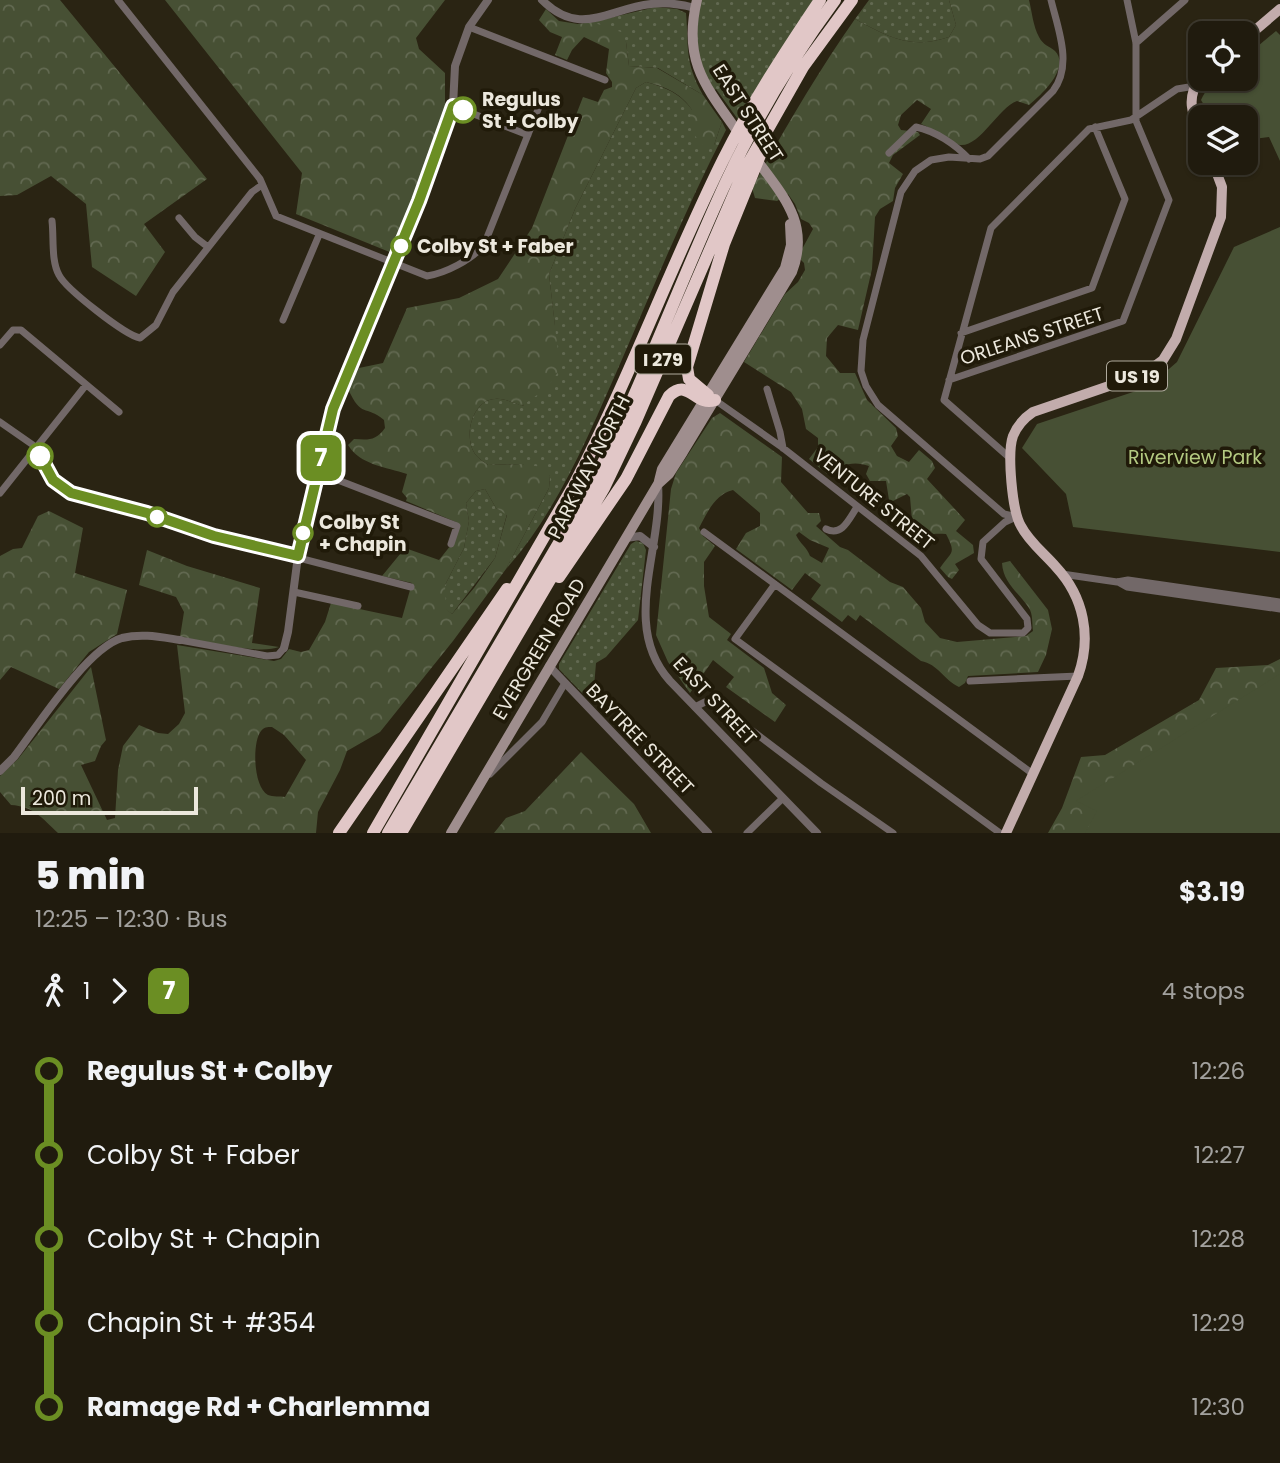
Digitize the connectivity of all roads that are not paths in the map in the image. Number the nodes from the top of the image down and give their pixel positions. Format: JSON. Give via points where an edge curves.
{"nodes":[{"id":1,"x":118,"y":0,"type":"edge"},
{"id":2,"x":488,"y":0,"type":"edge"},
{"id":3,"x":542,"y":0,"type":"edge"},
{"id":4,"x":820,"y":0,"type":"edge"},
{"id":5,"x":835,"y":0,"type":"edge"},
{"id":6,"x":852,"y":0,"type":"edge"},
{"id":7,"x":1051,"y":0,"type":"edge"},
{"id":8,"x":1127,"y":0,"type":"edge"},
{"id":9,"x":1185,"y":0,"type":"edge"},
{"id":10,"x":696,"y":4,"type":"edge"},
{"id":11,"x":1280,"y":9,"type":"edge"},
{"id":12,"x":469,"y":27,"type":"junction"},
{"id":13,"x":1258,"y":28,"type":"edge"},
{"id":14,"x":1136,"y":43,"type":"junction"},
{"id":15,"x":605,"y":80,"type":"dead end"},
{"id":16,"x":1188,"y":85,"type":"edge"},
{"id":17,"x":453,"y":106,"type":"junction"},
{"id":18,"x":539,"y":107,"type":"dead end"},
{"id":19,"x":1136,"y":117,"type":"junction"},
{"id":20,"x":1095,"y":127,"type":"junction"},
{"id":21,"x":767,"y":129,"type":"junction"},
{"id":22,"x":528,"y":135,"type":"junction"},
{"id":23,"x":890,"y":153,"type":"dead end"},
{"id":24,"x":969,"y":159,"type":"junction"},
{"id":25,"x":1218,"y":175,"type":"edge"},
{"id":26,"x":262,"y":185,"type":"junction"},
{"id":27,"x":179,"y":218,"type":"dead end"},
{"id":28,"x":52,"y":221,"type":"dead end"},
{"id":29,"x":318,"y":234,"type":"junction"},
{"id":30,"x":208,"y":247,"type":"junction"},
{"id":31,"x":393,"y":264,"type":"junction"},
{"id":32,"x":283,"y":320,"type":"dead end"},
{"id":33,"x":961,"y":333,"type":"junction"},
{"id":34,"x":0,"y":345,"type":"edge"},
{"id":35,"x":949,"y":380,"type":"junction"},
{"id":36,"x":86,"y":385,"type":"junction"},
{"id":37,"x":767,"y":389,"type":"dead end"},
{"id":38,"x":709,"y":399,"type":"junction"},
{"id":39,"x":119,"y":412,"type":"dead end"},
{"id":40,"x":0,"y":422,"type":"edge"},
{"id":41,"x":783,"y":448,"type":"junction"},
{"id":42,"x":36,"y":449,"type":"junction"},
{"id":43,"x":1010,"y":458,"type":"junction"},
{"id":44,"x":317,"y":472,"type":"junction"},
{"id":45,"x":658,"y":484,"type":"junction"},
{"id":46,"x":0,"y":494,"type":"edge"},
{"id":47,"x":857,"y":508,"type":"junction"},
{"id":48,"x":1017,"y":517,"type":"junction"},
{"id":49,"x":826,"y":529,"type":"dead end"},
{"id":50,"x":704,"y":533,"type":"dead end"},
{"id":51,"x":546,"y":534,"type":"junction"},
{"id":52,"x":626,"y":538,"type":"junction"},
{"id":53,"x":451,"y":544,"type":"dead end"},
{"id":54,"x":654,"y":547,"type":"junction"},
{"id":55,"x":298,"y":556,"type":"junction"},
{"id":56,"x":1062,"y":574,"type":"junction"},
{"id":57,"x":1117,"y":582,"type":"junction"},
{"id":58,"x":547,"y":584,"type":"junction"},
{"id":59,"x":775,"y":584,"type":"junction"},
{"id":60,"x":411,"y":587,"type":"dead end"},
{"id":61,"x":294,"y":592,"type":"junction"},
{"id":62,"x":1280,"y":603,"type":"edge"},
{"id":63,"x":358,"y":606,"type":"dead end"},
{"id":64,"x":1280,"y":609,"type":"edge"},
{"id":65,"x":180,"y":640,"type":"joint"},
{"id":66,"x":284,"y":648,"type":"joint"},
{"id":67,"x":549,"y":666,"type":"junction"},
{"id":68,"x":1078,"y":676,"type":"junction"},
{"id":69,"x":971,"y":681,"type":"dead end"},
{"id":70,"x":565,"y":683,"type":"junction"},
{"id":71,"x":695,"y":707,"type":"junction"},
{"id":72,"x":0,"y":771,"type":"edge"},
{"id":73,"x":1033,"y":774,"type":"junction"},
{"id":74,"x":479,"y":785,"type":"junction"},
{"id":75,"x":783,"y":798,"type":"junction"},
{"id":76,"x":339,"y":833,"type":"edge"},
{"id":77,"x":373,"y":833,"type":"edge"},
{"id":78,"x":388,"y":833,"type":"edge"},
{"id":79,"x":401,"y":833,"type":"edge"},
{"id":80,"x":451,"y":833,"type":"edge"},
{"id":81,"x":708,"y":833,"type":"edge"},
{"id":82,"x":747,"y":833,"type":"edge"},
{"id":83,"x":817,"y":833,"type":"edge"},
{"id":84,"x":893,"y":833,"type":"edge"},
{"id":85,"x":1000,"y":833,"type":"edge"},
{"id":86,"x":1006,"y":833,"type":"edge"}],
"edges":[{"from":1,"to":26,"type":"street"},
{"from":2,"to":12,"type":"street"},
{"from":3,"to":10,"type":"street","via":[[556,14],[575,20],[649,4]]},
{"from":4,"to":51,"type":"highway","name":"PARKWAY NORTH","number":"I 279","via":[[723,160],[599,438]]},
{"from":5,"to":78,"type":"highway","via":[[778,86],[738,159],[586,497]]},
{"from":6,"to":21,"type":"highway","name":"PARKWAY NORTH","number":"I 279","via":[[803,66]]},
{"from":7,"to":24,"type":"street","via":[[1064,61],[1062,79],[995,150],[980,159]]},
{"from":8,"to":14,"type":"street","name":"ORLEANS STREET"},
{"from":9,"to":14,"type":"street"},
{"from":10,"to":38,"type":"main road","name":"EAST STREET","via":[[691,33],[702,79],[783,197],[791,236],[787,262]]},
{"from":11,"to":13,"type":"main road"},
{"from":12,"to":15,"type":"street"},
{"from":12,"to":17,"type":"street","via":[[455,66]]},
{"from":14,"to":19,"type":"street","name":"ORLEANS STREET"},
{"from":16,"to":19,"type":"street"},
{"from":17,"to":22,"type":"street"},
{"from":17,"to":31,"type":"street"},
{"from":18,"to":22,"type":"street"},
{"from":19,"to":20,"type":"street"},
{"from":19,"to":35,"type":"street","name":"ORLEANS STREET","via":[[1169,200],[1123,321]]},
{"from":20,"to":33,"type":"street","via":[[990,230]]},
{"from":20,"to":33,"type":"street","via":[[1125,200],[1092,288]]},
{"from":21,"to":38,"type":"highway","via":[[765,148],[714,273],[687,367],[689,379]]},
{"from":21,"to":58,"type":"highway","name":"PARKWAY NORTH","number":"I 279","via":[[744,171],[619,458]]},
{"from":22,"to":31,"type":"street","via":[[479,251],[440,274],[427,276]]},
{"from":23,"to":24,"type":"street","via":[[916,127],[927,129]]},
{"from":24,"to":48,"type":"street","via":[[932,160],[904,185],[863,340],[861,371],[869,393],[883,410],[1004,514]]},
{"from":25,"to":43,"type":"main road","number":"US 19","via":[[1221,217],[1167,356],[1144,373],[1029,414],[1013,436]]},
{"from":26,"to":29,"type":"street","via":[[275,216]]},
{"from":26,"to":30,"type":"street"},
{"from":27,"to":30,"type":"street"},
{"from":28,"to":30,"type":"street","via":[[56,266],[63,282],[121,330],[140,338],[156,325],[171,296]]},
{"from":29,"to":31,"type":"street"},
{"from":29,"to":32,"type":"street"},
{"from":31,"to":44,"type":"street","via":[[333,409]]},
{"from":33,"to":35,"type":"street"},
{"from":34,"to":36,"type":"street","via":[[13,330],[21,330]]},
{"from":35,"to":43,"type":"street","via":[[944,400]]},
{"from":36,"to":39,"type":"street"},
{"from":36,"to":42,"type":"street"},
{"from":37,"to":41,"type":"street"},
{"from":38,"to":41,"type":"street","name":"VENTURE STREET"},
{"from":38,"to":45,"type":"main road","name":"EAST STREET","via":[[662,470]]},
{"from":38,"to":58,"type":"highway","via":[[684,390],[668,396],[626,479],[562,575]]},
{"from":40,"to":42,"type":"street"},
{"from":41,"to":47,"type":"street","name":"VENTURE STREET"},
{"from":42,"to":46,"type":"street"},
{"from":42,"to":55,"type":"street","via":[[53,480],[71,493]]},
{"from":43,"to":48,"type":"main road","number":"US 19"},
{"from":44,"to":53,"type":"street","via":[[457,526]]},
{"from":44,"to":55,"type":"street"},
{"from":45,"to":52,"type":"main road","name":"EVERGREEN ROAD"},
{"from":45,"to":54,"type":"street","name":"EAST STREET"},
{"from":47,"to":48,"type":"street","name":"VENTURE STREET","via":[[921,556],[978,625],[990,633],[1023,633],[1028,628],[1027,619],[981,559],[983,542]]},
{"from":47,"to":49,"type":"street","via":[[839,531]]},
{"from":48,"to":56,"type":"main road","number":"US 19"},
{"from":50,"to":59,"type":"street"},
{"from":51,"to":76,"type":"highway"},
{"from":51,"to":77,"type":"highway","name":"PARKWAY NORTH","number":"I 279"},
{"from":52,"to":54,"type":"street","via":[[640,537]]},
{"from":52,"to":67,"type":"main road","name":"EVERGREEN ROAD"},
{"from":54,"to":71,"type":"street","name":"EAST STREET","via":[[645,617],[647,639],[654,660]]},
{"from":55,"to":60,"type":"street"},
{"from":55,"to":61,"type":"street"},
{"from":56,"to":57,"type":"street"},
{"from":56,"to":68,"type":"main road","number":"US 19","via":[[1083,616],[1086,646]]},
{"from":57,"to":62,"type":"street"},
{"from":57,"to":64,"type":"street"},
{"from":58,"to":79,"type":"highway","name":"PARKWAY NORTH","number":"I 279"},
{"from":59,"to":73,"type":"street"},
{"from":59,"to":85,"type":"street","via":[[734,639]]},
{"from":61,"to":63,"type":"street"},
{"from":61,"to":66,"type":"street"},
{"from":65,"to":66,"type":"street","via":[[267,656],[278,655]]},
{"from":65,"to":72,"type":"street","via":[[132,636],[99,650]]},
{"from":67,"to":70,"type":"street","name":"BAYTREE STREET"},
{"from":67,"to":74,"type":"main road","name":"EVERGREEN ROAD"},
{"from":68,"to":69,"type":"street"},
{"from":68,"to":73,"type":"main road","number":"US 19"},
{"from":70,"to":74,"type":"street","via":[[542,722]]},
{"from":70,"to":81,"type":"street","name":"BAYTREE STREET"},
{"from":71,"to":75,"type":"street","name":"EAST STREET"},
{"from":71,"to":84,"type":"street","via":[[716,703]]},
{"from":73,"to":86,"type":"main road","number":"US 19"},
{"from":74,"to":80,"type":"main road","name":"EVERGREEN ROAD"},
{"from":75,"to":82,"type":"street"},
{"from":75,"to":83,"type":"street","name":"EAST STREET"}]}
